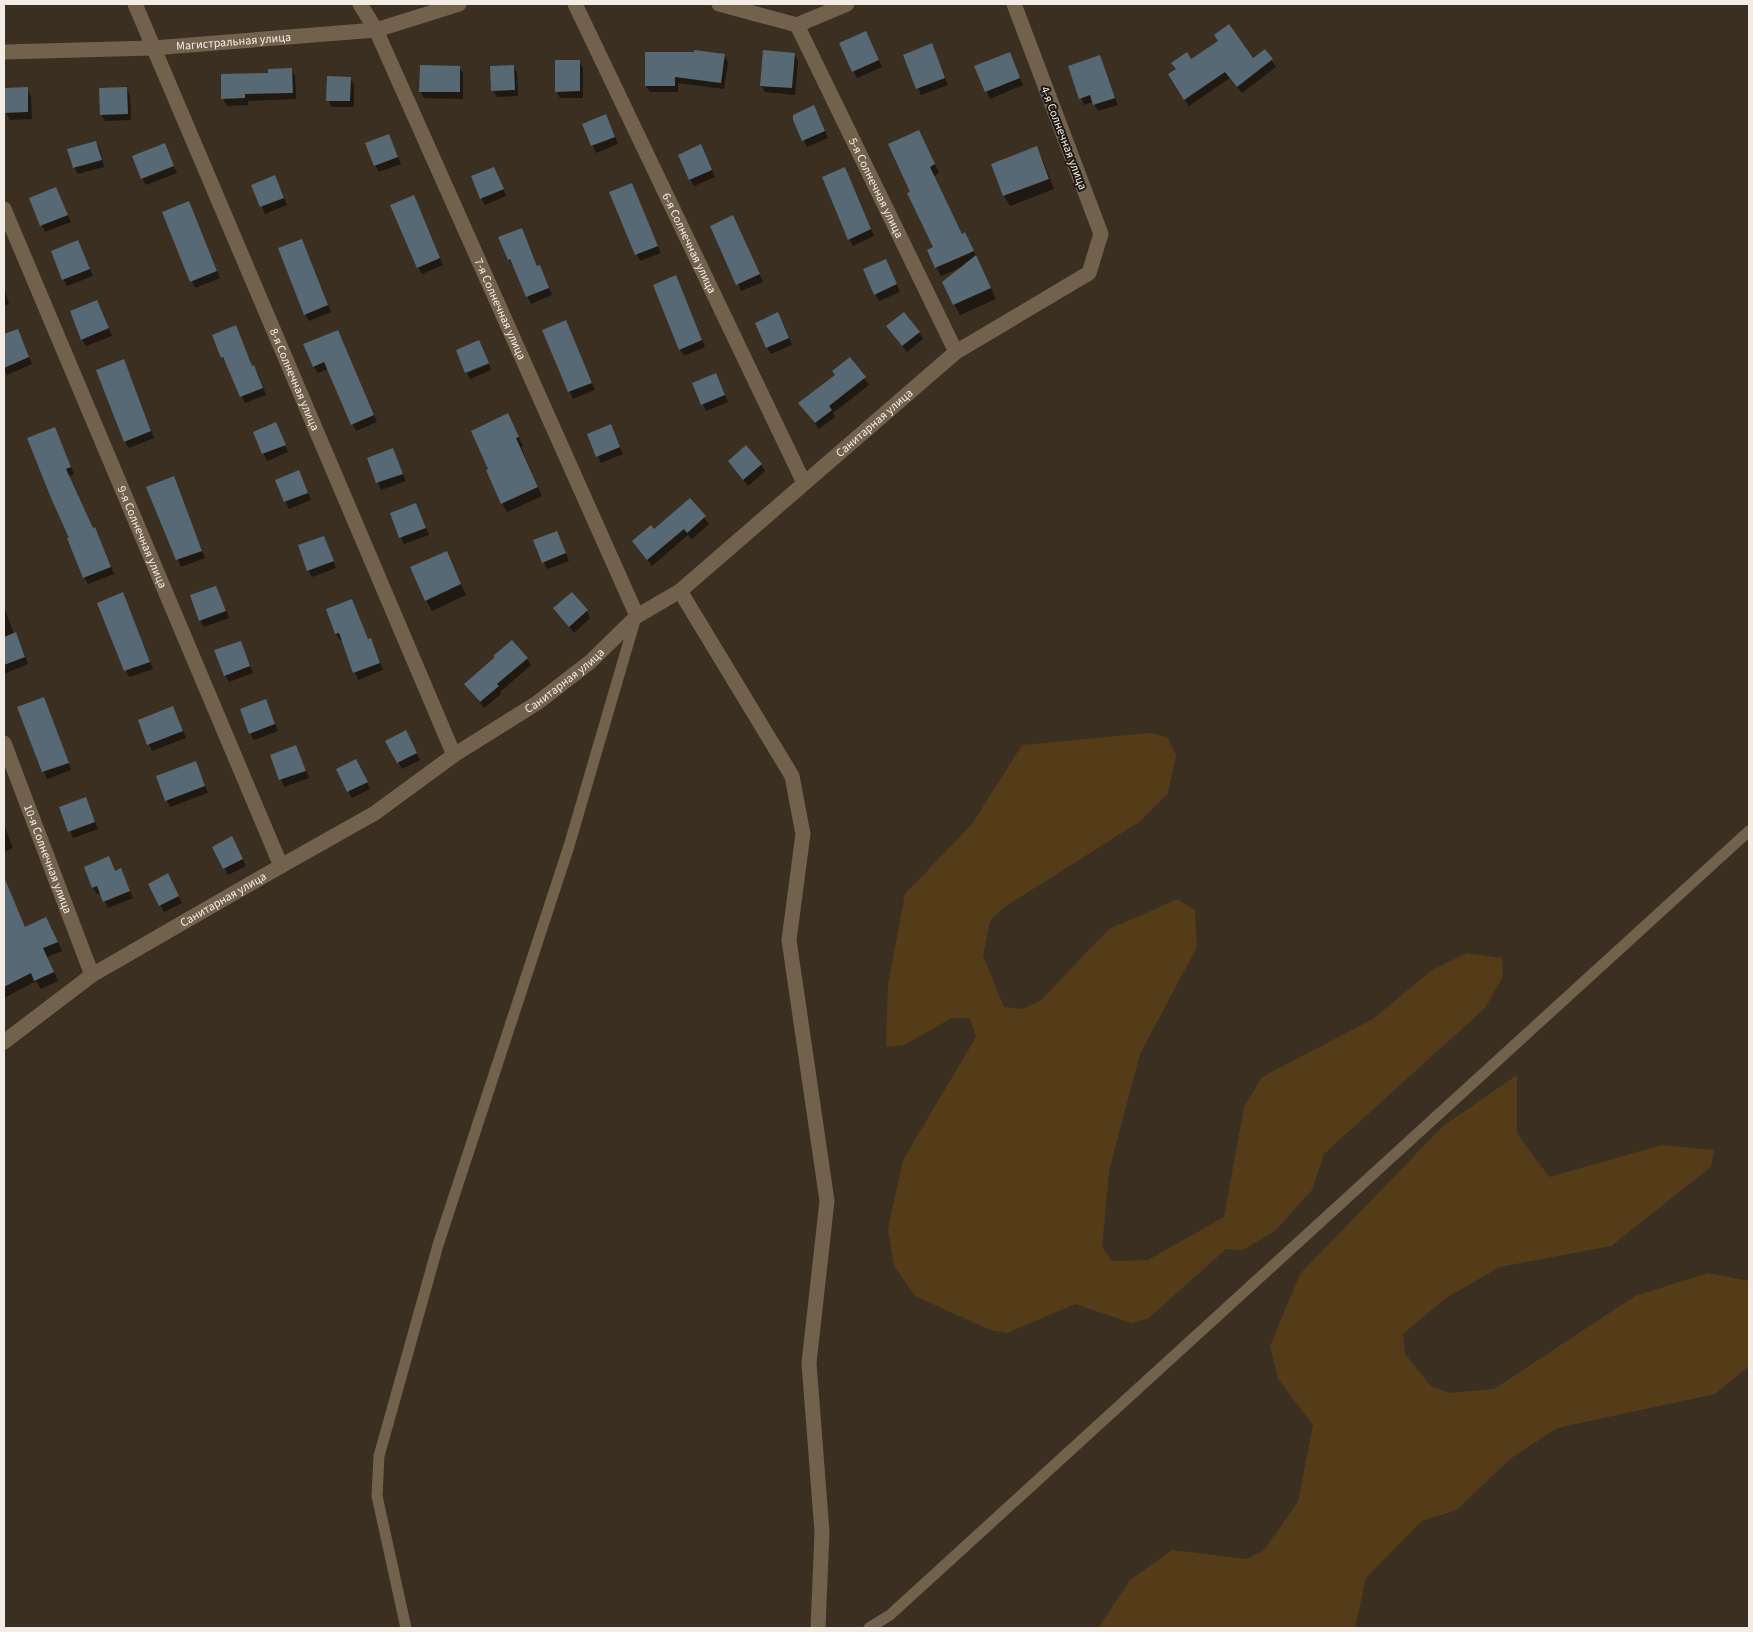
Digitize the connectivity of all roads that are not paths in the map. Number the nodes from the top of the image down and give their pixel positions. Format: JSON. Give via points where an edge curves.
{"nodes":[{"id":1,"x":136,"y":4,"type":"edge"},
{"id":2,"x":360,"y":4,"type":"edge"},
{"id":3,"x":459,"y":4,"type":"edge"},
{"id":4,"x":575,"y":4,"type":"edge"},
{"id":5,"x":719,"y":4,"type":"edge"},
{"id":6,"x":848,"y":4,"type":"edge"},
{"id":7,"x":1014,"y":4,"type":"edge"},
{"id":8,"x":797,"y":25,"type":"junction"},
{"id":9,"x":376,"y":30,"type":"junction"},
{"id":10,"x":153,"y":48,"type":"junction"},
{"id":11,"x":4,"y":52,"type":"edge"},
{"id":12,"x":4,"y":209,"type":"edge"},
{"id":13,"x":1089,"y":273,"type":"joint"},
{"id":14,"x":956,"y":352,"type":"junction"},
{"id":15,"x":804,"y":482,"type":"junction"},
{"id":16,"x":680,"y":591,"type":"junction"},
{"id":17,"x":637,"y":616,"type":"junction"},
{"id":18,"x":4,"y":743,"type":"edge"},
{"id":19,"x":454,"y":755,"type":"junction"},
{"id":20,"x":1749,"y":831,"type":"edge"},
{"id":21,"x":281,"y":866,"type":"junction"},
{"id":22,"x":92,"y":975,"type":"junction"},
{"id":23,"x":4,"y":1042,"type":"edge"},
{"id":24,"x":406,"y":1628,"type":"edge"},
{"id":25,"x":818,"y":1628,"type":"edge"},
{"id":26,"x":869,"y":1628,"type":"edge"}],
"edges":[{"from":1,"to":10,"type":"street","name":"8-я Солнечная улица"},
{"from":2,"to":9,"type":"street","name":"7-я Солнечная улица"},
{"from":3,"to":9,"type":"street","name":"Магистральная улица"},
{"from":4,"to":15,"type":"street","name":"6-я Солнечная улица"},
{"from":5,"to":8,"type":"street"},
{"from":6,"to":8,"type":"street"},
{"from":7,"to":13,"type":"street","name":"4-я Солнечная улица","via":[[1101,234]]},
{"from":8,"to":14,"type":"street","name":"5-я Солнечная улица"},
{"from":9,"to":10,"type":"street","name":"Магистральная улица"},
{"from":9,"to":17,"type":"street","name":"7-я Солнечная улица"},
{"from":10,"to":11,"type":"street","name":"Магистральная улица"},
{"from":10,"to":19,"type":"street","name":"8-я Солнечная улица"},
{"from":12,"to":21,"type":"street","name":"9-я Солнечная улица"},
{"from":13,"to":14,"type":"street","name":"Санитарная улица"},
{"from":14,"to":15,"type":"street","name":"Санитарная улица"},
{"from":15,"to":16,"type":"street","name":"Санитарная улица"},
{"from":16,"to":17,"type":"street","name":"Санитарная улица"},
{"from":16,"to":25,"type":"street","via":[[792,776],[803,834],[789,940],[827,1201],[809,1363],[822,1532]]},
{"from":17,"to":19,"type":"street","name":"Санитарная улица","via":[[590,662],[552,692]]},
{"from":17,"to":24,"type":"lane","via":[[569,846],[438,1245],[378,1456],[377,1496]]},
{"from":18,"to":22,"type":"street","name":"10-я Солнечная улица"},
{"from":19,"to":21,"type":"street","name":"Санитарная улица","via":[[375,813]]},
{"from":20,"to":26,"type":"lane","via":[[897,1608]]},
{"from":21,"to":22,"type":"street","name":"Санитарная улица"},
{"from":22,"to":23,"type":"street","name":"Санитарная улица"}]}
